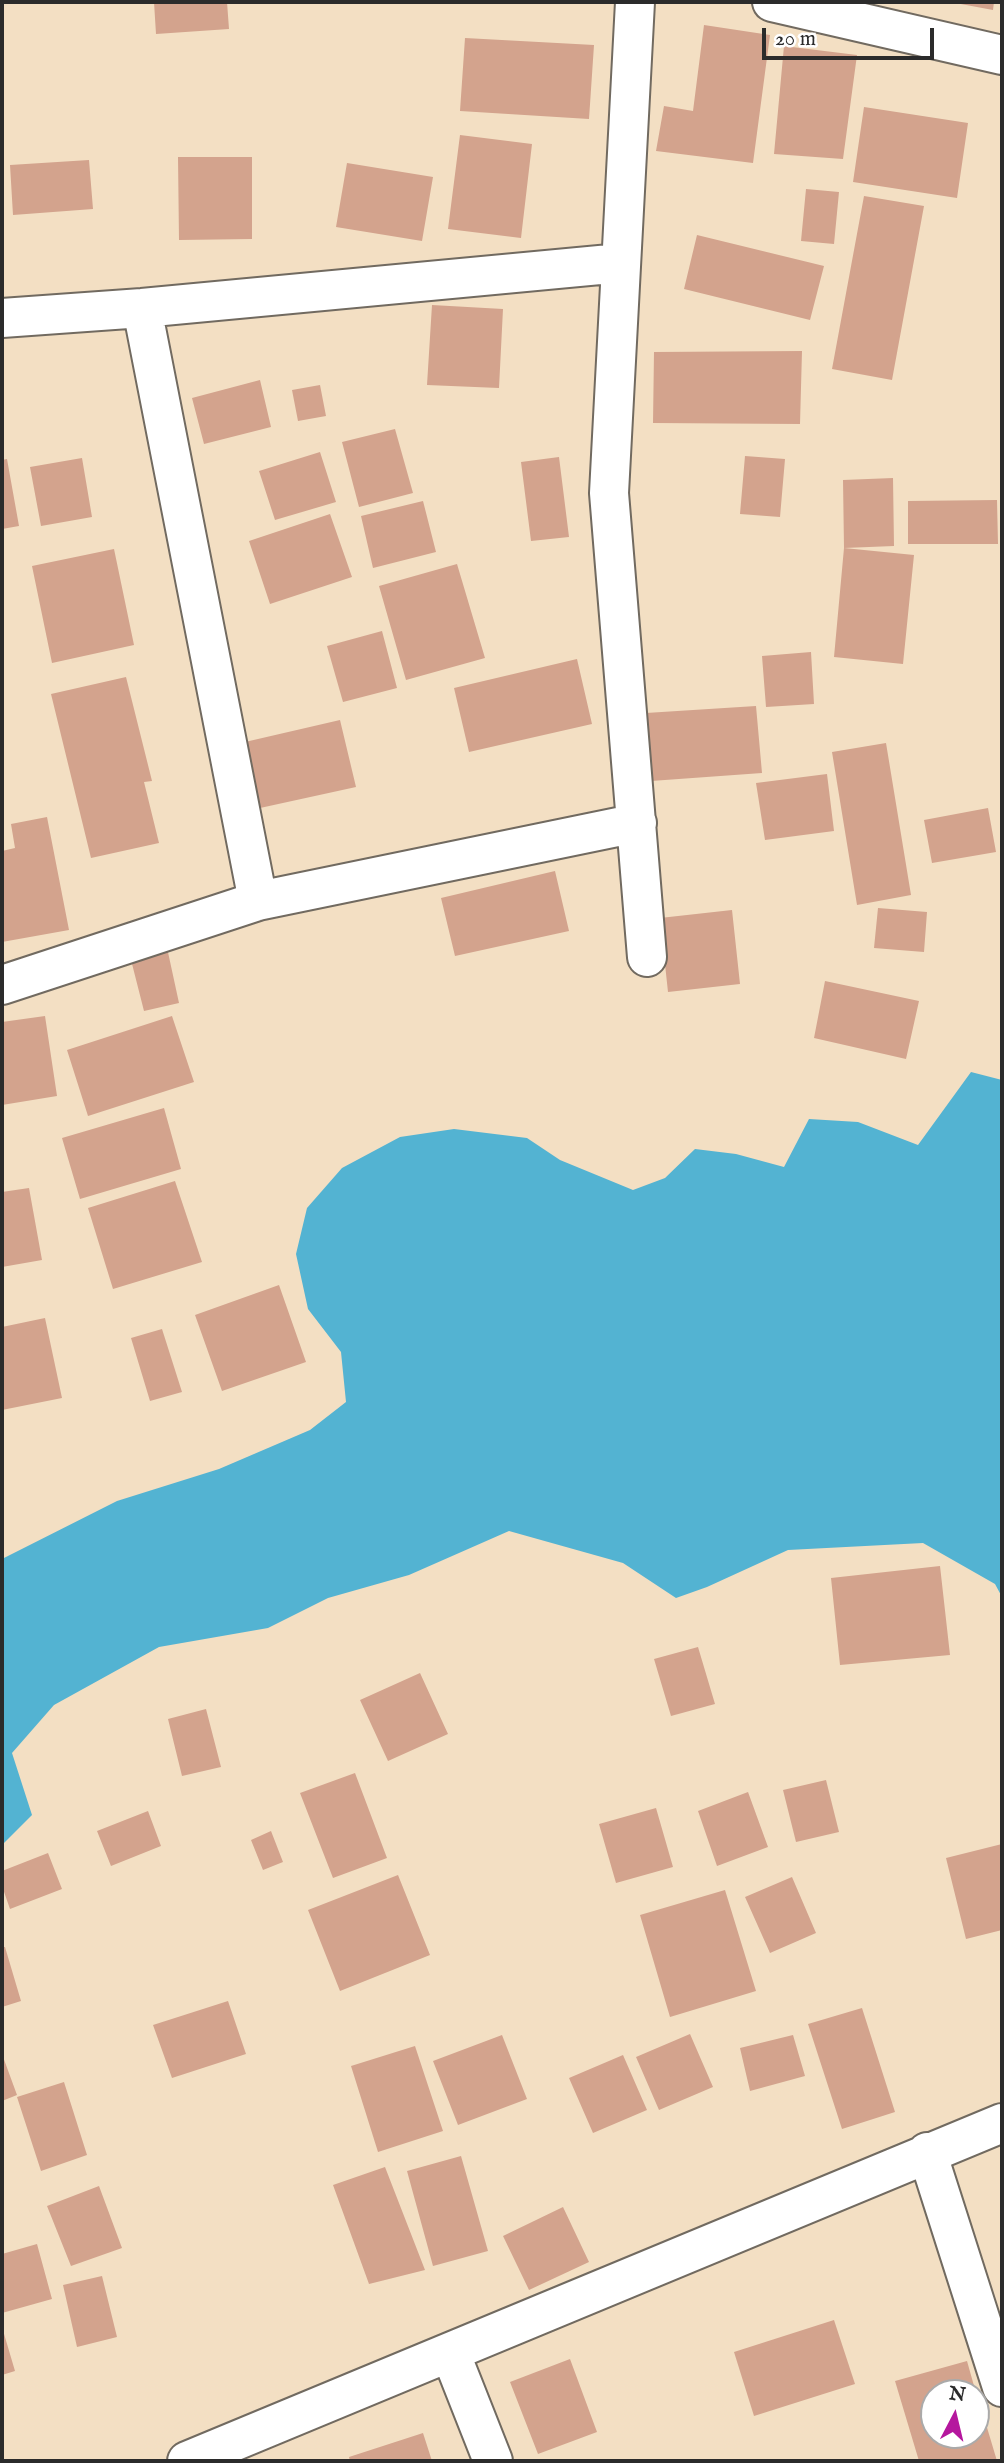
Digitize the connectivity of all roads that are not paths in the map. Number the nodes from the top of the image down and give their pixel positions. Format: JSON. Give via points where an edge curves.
{"nodes":[{"id":1,"x":635,"y":2,"type":"edge"},
{"id":2,"x":772,"y":2,"type":"edge"},
{"id":3,"x":1002,"y":55,"type":"edge"},
{"id":4,"x":621,"y":263,"type":"junction"},
{"id":5,"x":142,"y":308,"type":"junction"},
{"id":6,"x":2,"y":318,"type":"edge"},
{"id":7,"x":637,"y":823,"type":"junction"},
{"id":8,"x":258,"y":901,"type":"junction"},
{"id":9,"x":647,"y":957,"type":"dead end"},
{"id":10,"x":2,"y":985,"type":"edge"},
{"id":11,"x":1002,"y":2123,"type":"edge"},
{"id":12,"x":927,"y":2152,"type":"junction"},
{"id":13,"x":450,"y":2352,"type":"junction"},
{"id":14,"x":1002,"y":2387,"type":"edge"},
{"id":15,"x":187,"y":2461,"type":"edge"},
{"id":16,"x":494,"y":2461,"type":"edge"}],
"edges":[{"from":1,"to":4,"type":"street"},
{"from":2,"to":3,"type":"street"},
{"from":4,"to":5,"type":"street"},
{"from":4,"to":7,"type":"street","via":[[609,493]]},
{"from":5,"to":6,"type":"street"},
{"from":5,"to":8,"type":"street"},
{"from":7,"to":8,"type":"street"},
{"from":7,"to":9,"type":"street"},
{"from":8,"to":10,"type":"street"},
{"from":11,"to":12,"type":"street"},
{"from":12,"to":13,"type":"street"},
{"from":12,"to":14,"type":"street"},
{"from":13,"to":15,"type":"street"},
{"from":13,"to":16,"type":"street"}]}
